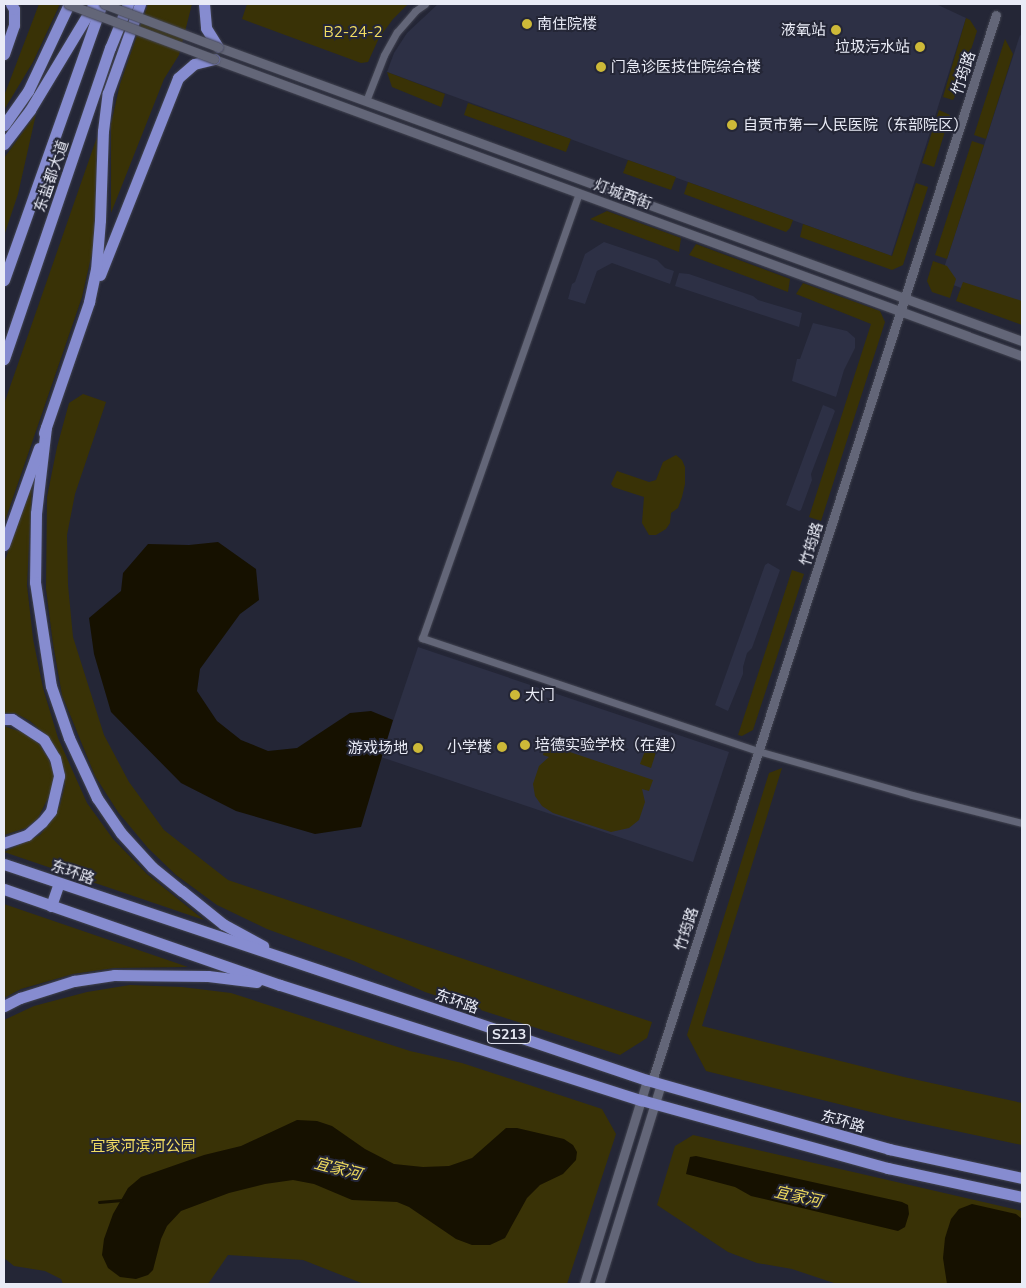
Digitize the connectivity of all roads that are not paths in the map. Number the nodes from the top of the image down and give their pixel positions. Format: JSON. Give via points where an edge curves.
{"nodes":[{"id":1,"x":11,"y":4,"type":"edge"},
{"id":2,"x":69,"y":4,"type":"edge"},
{"id":3,"x":94,"y":4,"type":"edge"},
{"id":4,"x":103,"y":4,"type":"edge"},
{"id":5,"x":128,"y":4,"type":"edge"},
{"id":6,"x":140,"y":4,"type":"edge"},
{"id":7,"x":204,"y":4,"type":"edge"},
{"id":8,"x":425,"y":4,"type":"edge"},
{"id":9,"x":996,"y":15,"type":"dead end"},
{"id":10,"x":218,"y":47,"type":"junction"},
{"id":11,"x":4,"y":54,"type":"edge"},
{"id":12,"x":214,"y":59,"type":"junction"},
{"id":13,"x":366,"y":101,"type":"junction"},
{"id":14,"x":4,"y":125,"type":"edge"},
{"id":15,"x":4,"y":144,"type":"edge"},
{"id":16,"x":579,"y":193,"type":"junction"},
{"id":17,"x":4,"y":280,"type":"edge"},
{"id":18,"x":906,"y":298,"type":"junction"},
{"id":19,"x":89,"y":302,"type":"junction"},
{"id":20,"x":901,"y":311,"type":"junction"},
{"id":21,"x":1022,"y":341,"type":"edge"},
{"id":22,"x":1022,"y":356,"type":"edge"},
{"id":23,"x":4,"y":359,"type":"edge"},
{"id":24,"x":46,"y":428,"type":"junction"},
{"id":25,"x":4,"y":545,"type":"edge"},
{"id":26,"x":4,"y":719,"type":"edge"},
{"id":27,"x":758,"y":751,"type":"junction"},
{"id":28,"x":1022,"y":823,"type":"edge"},
{"id":29,"x":4,"y":843,"type":"edge"},
{"id":30,"x":4,"y":864,"type":"edge"},
{"id":31,"x":59,"y":883,"type":"junction"},
{"id":32,"x":4,"y":889,"type":"edge"},
{"id":33,"x":51,"y":906,"type":"junction"},
{"id":34,"x":289,"y":960,"type":"junction"},
{"id":35,"x":280,"y":985,"type":"junction"},
{"id":36,"x":4,"y":1006,"type":"edge"},
{"id":37,"x":653,"y":1082,"type":"junction"},
{"id":38,"x":641,"y":1100,"type":"junction"},
{"id":39,"x":655,"y":1104,"type":"junction"},
{"id":40,"x":1022,"y":1178,"type":"edge"},
{"id":41,"x":1022,"y":1197,"type":"edge"},
{"id":42,"x":584,"y":1284,"type":"edge"},
{"id":43,"x":599,"y":1284,"type":"edge"}],
"edges":[{"from":1,"to":11,"type":"highway","via":[[14,24]]},
{"from":2,"to":12,"type":"street","name":"灯城西街","bridge":true},
{"from":2,"to":14,"type":"highway","via":[[28,91]]},
{"from":3,"to":15,"type":"highway","via":[[30,110]]},
{"from":4,"to":10,"type":"street","name":"灯城西街","bridge":true},
{"from":4,"to":17,"type":"highway","name":"东盐都大道"},
{"from":5,"to":23,"type":"highway","name":"东盐都大道"},
{"from":6,"to":19,"type":"highway","via":[[108,93],[103,131],[99,246]]},
{"from":7,"to":10,"type":"highway","via":[[206,28]]},
{"from":8,"to":13,"type":"street","via":[[397,32]]},
{"from":9,"to":18,"type":"street","name":"竹筠路"},
{"from":10,"to":13,"type":"street","name":"灯城西街"},
{"from":12,"to":16,"type":"street","name":"灯城西街"},
{"from":12,"to":19,"type":"highway","via":[[194,64],[178,78],[170,93]]},
{"from":13,"to":18,"type":"street","name":"灯城西街"},
{"from":16,"to":20,"type":"street","name":"灯城西街"},
{"from":16,"to":27,"type":"street","via":[[422,638]]},
{"from":18,"to":20,"type":"street","name":"竹筠路"},
{"from":18,"to":21,"type":"street","name":"灯城西街"},
{"from":19,"to":24,"type":"highway"},
{"from":20,"to":22,"type":"street","name":"灯城西街"},
{"from":20,"to":27,"type":"street","name":"竹筠路"},
{"from":24,"to":25,"type":"highway"},
{"from":24,"to":34,"type":"highway","via":[[36,513],[35,582],[51,686],[69,738],[97,798],[121,833],[152,867],[223,924]]},
{"from":26,"to":29,"type":"highway","via":[[12,719],[44,740],[55,758],[59,776],[51,811],[42,822],[27,835]]},
{"from":27,"to":28,"type":"street"},
{"from":27,"to":37,"type":"street","name":"竹筠路"},
{"from":30,"to":31,"type":"highway","name":"东环路","number":"S213"},
{"from":31,"to":33,"type":"highway"},
{"from":31,"to":34,"type":"highway","name":"东环路","number":"S213"},
{"from":32,"to":33,"type":"highway","number":"S213"},
{"from":33,"to":35,"type":"highway","number":"S213"},
{"from":34,"to":37,"type":"highway","name":"东环路","number":"S213"},
{"from":35,"to":36,"type":"highway","via":[[208,976],[114,975],[74,981]]},
{"from":35,"to":38,"type":"highway","number":"S213"},
{"from":37,"to":38,"type":"street","name":"竹筠路"},
{"from":37,"to":39,"type":"street","name":"竹筠路"},
{"from":37,"to":40,"type":"highway","name":"东环路","number":"S213","via":[[889,1149]]},
{"from":38,"to":39,"type":"highway","number":"S213"},
{"from":38,"to":42,"type":"street","name":"竹筠路"},
{"from":39,"to":41,"type":"highway","number":"S213","via":[[888,1168]]},
{"from":39,"to":43,"type":"street","name":"竹筠路"}]}
